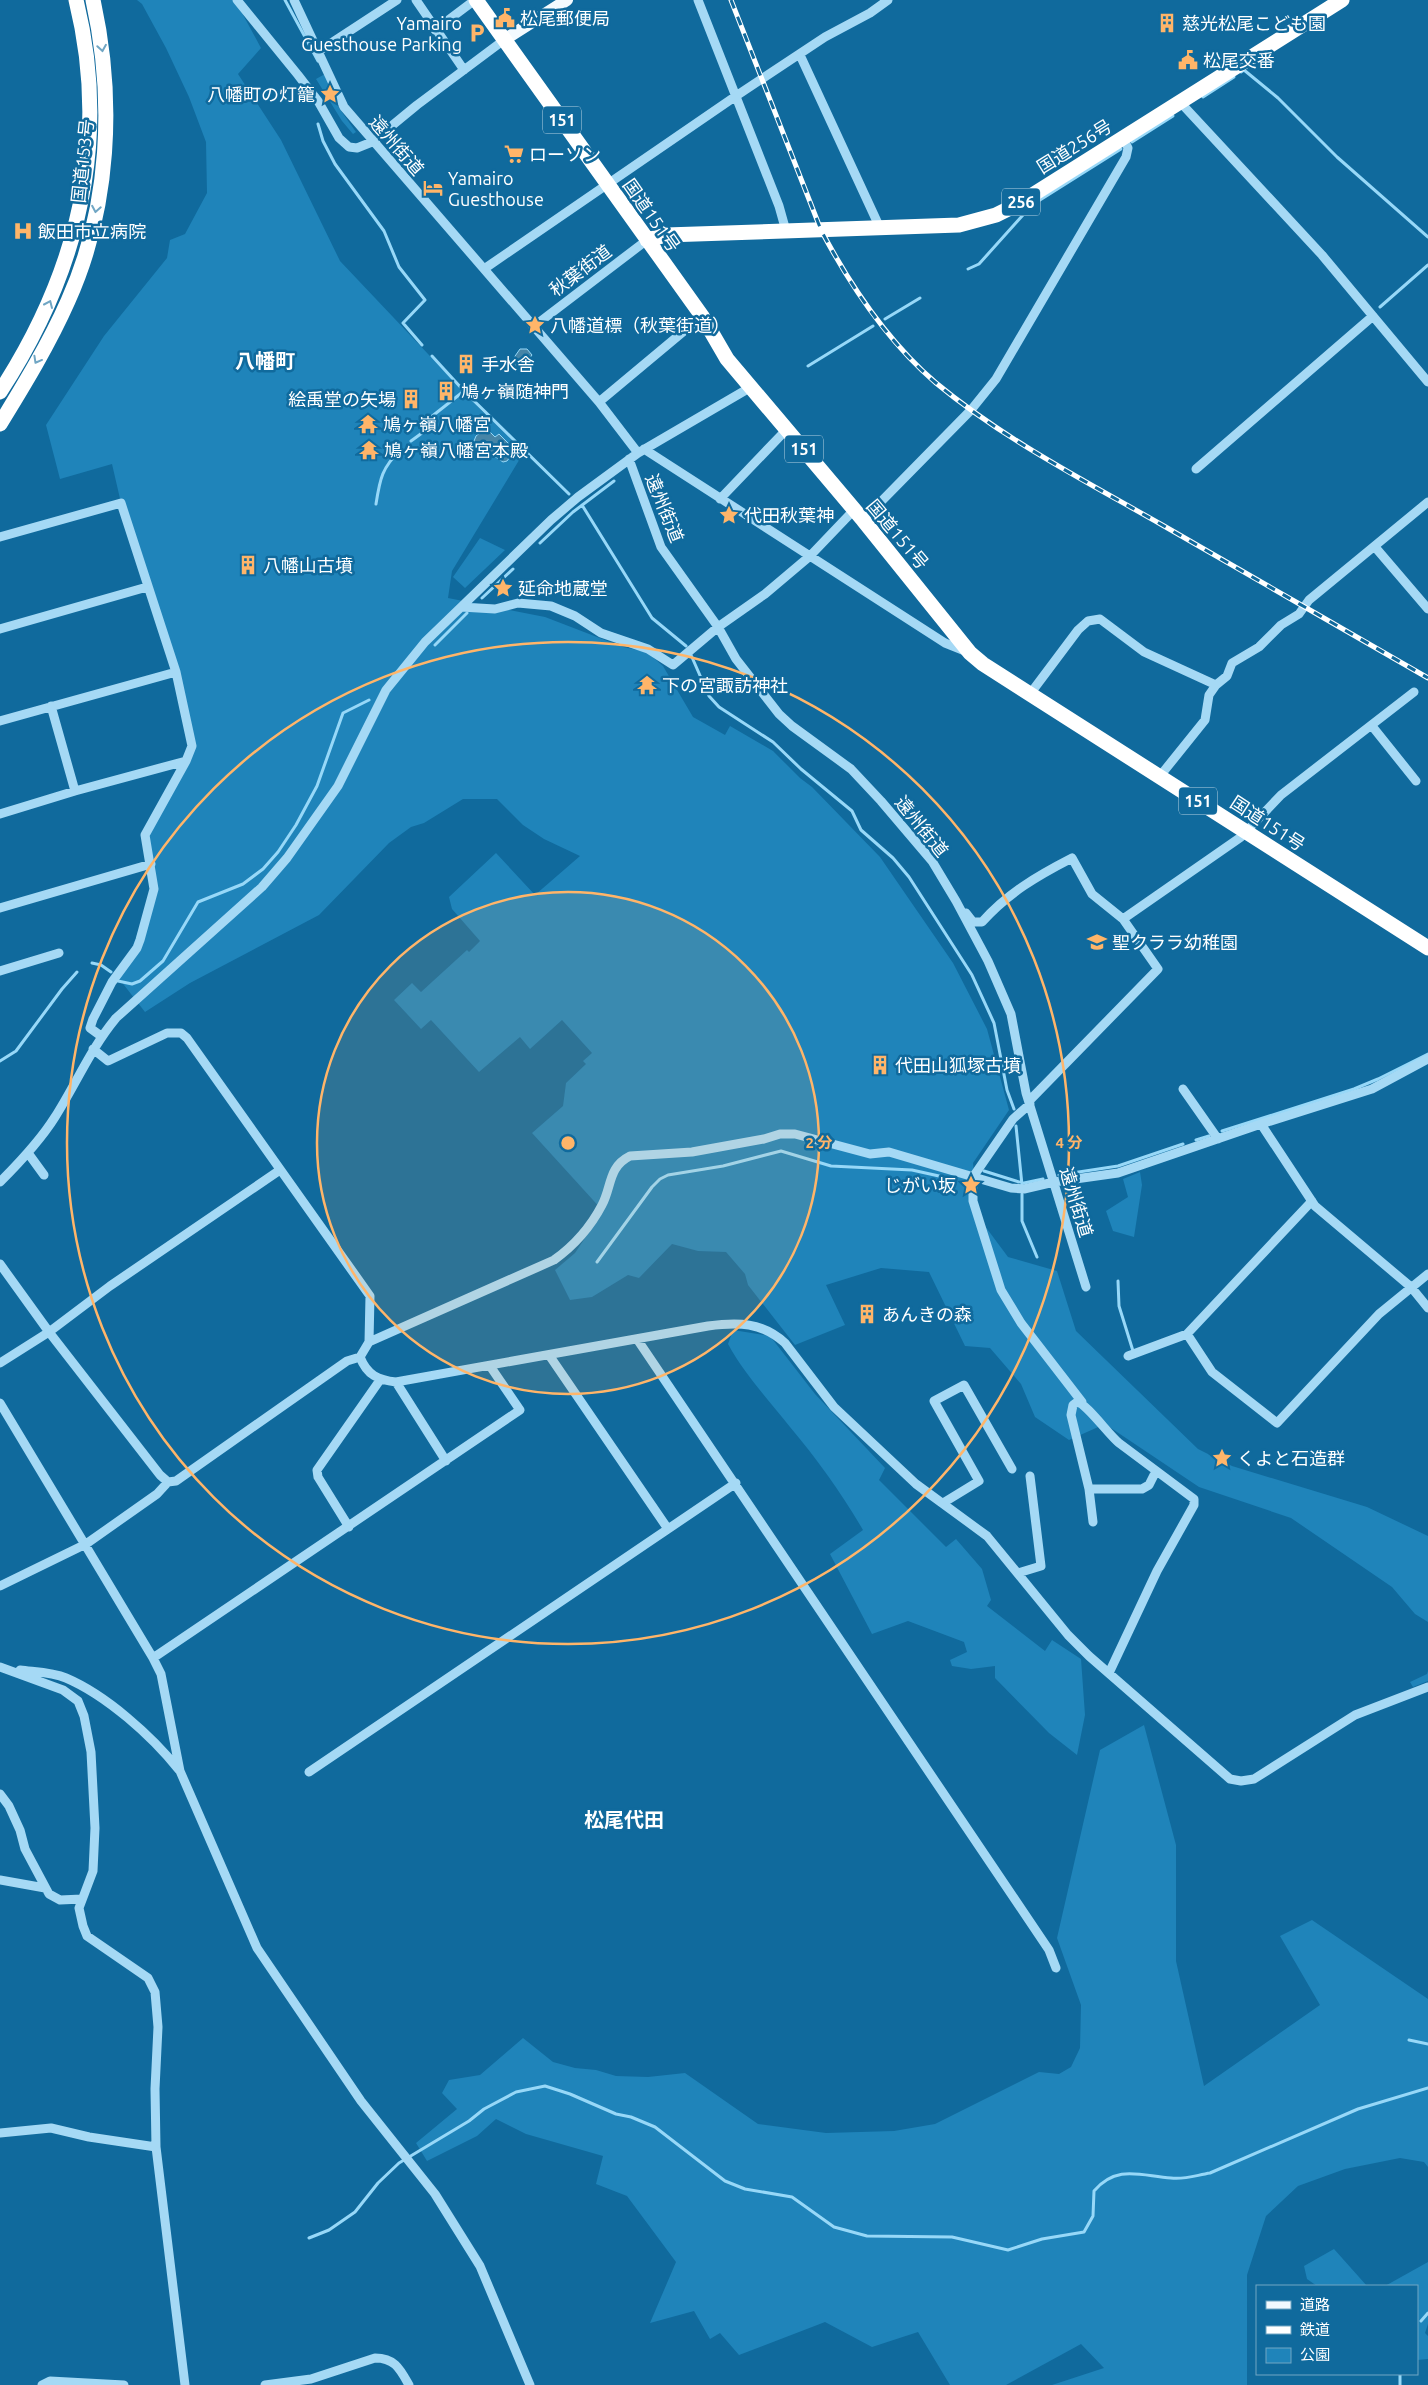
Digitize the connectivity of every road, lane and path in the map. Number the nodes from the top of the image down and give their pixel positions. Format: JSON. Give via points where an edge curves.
{"nodes":[{"id":1,"x":76,"y":0,"type":"edge"},
{"id":2,"x":93,"y":0,"type":"edge"},
{"id":3,"x":237,"y":0,"type":"edge"},
{"id":4,"x":294,"y":0,"type":"edge"},
{"id":5,"x":397,"y":0,"type":"edge"},
{"id":6,"x":416,"y":0,"type":"edge"},
{"id":7,"x":475,"y":0,"type":"edge"},
{"id":8,"x":567,"y":0,"type":"edge"},
{"id":9,"x":698,"y":0,"type":"edge"},
{"id":10,"x":888,"y":0,"type":"edge"},
{"id":11,"x":1342,"y":0,"type":"edge"},
{"id":12,"x":435,"y":30,"type":"junction"},
{"id":13,"x":504,"y":40,"type":"junction"},
{"id":14,"x":319,"y":51,"type":"junction"},
{"id":15,"x":800,"y":55,"type":"junction"},
{"id":16,"x":464,"y":70,"type":"junction"},
{"id":17,"x":736,"y":96,"type":"junction"},
{"id":18,"x":1180,"y":102,"type":"junction"},
{"id":19,"x":1123,"y":138,"type":"junction"},
{"id":20,"x":372,"y":142,"type":"junction"},
{"id":21,"x":607,"y":184,"type":"junction"},
{"id":22,"x":880,"y":228,"type":"junction"},
{"id":23,"x":786,"y":231,"type":"junction"},
{"id":24,"x":647,"y":240,"type":"junction"},
{"id":25,"x":484,"y":269,"type":"junction"},
{"id":26,"x":702,"y":316,"type":"junction"},
{"id":27,"x":1373,"y":316,"type":"junction"},
{"id":28,"x":532,"y":327,"type":"junction"},
{"id":29,"x":1428,"y":382,"type":"edge"},
{"id":30,"x":751,"y":387,"type":"junction"},
{"id":31,"x":0,"y":392,"type":"edge"},
{"id":32,"x":599,"y":402,"type":"junction"},
{"id":33,"x":0,"y":424,"type":"edge"},
{"id":34,"x":787,"y":429,"type":"junction"},
{"id":35,"x":641,"y":451,"type":"junction"},
{"id":36,"x":629,"y":459,"type":"junction"},
{"id":37,"x":1196,"y":469,"type":"dead end"},
{"id":38,"x":720,"y":499,"type":"junction"},
{"id":39,"x":1428,"y":502,"type":"edge"},
{"id":40,"x":858,"y":515,"type":"junction"},
{"id":41,"x":0,"y":537,"type":"edge"},
{"id":42,"x":1375,"y":547,"type":"junction"},
{"id":43,"x":810,"y":556,"type":"junction"},
{"id":44,"x":147,"y":588,"type":"junction"},
{"id":45,"x":461,"y":607,"type":"junction"},
{"id":46,"x":1428,"y":609,"type":"edge"},
{"id":47,"x":718,"y":627,"type":"junction"},
{"id":48,"x":0,"y":629,"type":"edge"},
{"id":49,"x":970,"y":652,"type":"junction"},
{"id":50,"x":176,"y":672,"type":"junction"},
{"id":51,"x":1216,"y":685,"type":"junction"},
{"id":52,"x":1414,"y":692,"type":"dead end"},
{"id":53,"x":1030,"y":694,"type":"junction"},
{"id":54,"x":51,"y":706,"type":"junction"},
{"id":55,"x":0,"y":721,"type":"edge"},
{"id":56,"x":1372,"y":726,"type":"junction"},
{"id":57,"x":186,"y":761,"type":"junction"},
{"id":58,"x":1160,"y":776,"type":"junction"},
{"id":59,"x":1416,"y":781,"type":"dead end"},
{"id":60,"x":75,"y":791,"type":"junction"},
{"id":61,"x":0,"y":814,"type":"edge"},
{"id":62,"x":1247,"y":832,"type":"junction"},
{"id":63,"x":151,"y":864,"type":"junction"},
{"id":64,"x":956,"y":901,"type":"junction"},
{"id":65,"x":0,"y":908,"type":"edge"},
{"id":66,"x":1123,"y":919,"type":"junction"},
{"id":67,"x":982,"y":922,"type":"junction"},
{"id":68,"x":1428,"y":948,"type":"edge"},
{"id":69,"x":60,"y":953,"type":"dead end"},
{"id":70,"x":988,"y":961,"type":"junction"},
{"id":71,"x":0,"y":970,"type":"edge"},
{"id":72,"x":101,"y":1036,"type":"junction"},
{"id":73,"x":93,"y":1049,"type":"junction"},
{"id":74,"x":1428,"y":1059,"type":"edge"},
{"id":75,"x":1183,"y":1089,"type":"dead end"},
{"id":76,"x":1030,"y":1103,"type":"junction"},
{"id":77,"x":1262,"y":1124,"type":"junction"},
{"id":78,"x":1218,"y":1139,"type":"junction"},
{"id":79,"x":28,"y":1153,"type":"junction"},
{"id":80,"x":280,"y":1170,"type":"junction"},
{"id":81,"x":44,"y":1175,"type":"dead end"},
{"id":82,"x":973,"y":1177,"type":"junction"},
{"id":83,"x":0,"y":1182,"type":"edge"},
{"id":84,"x":1054,"y":1182,"type":"junction"},
{"id":85,"x":1312,"y":1201,"type":"junction"},
{"id":86,"x":0,"y":1264,"type":"edge"},
{"id":87,"x":1428,"y":1274,"type":"edge"},
{"id":88,"x":1086,"y":1287,"type":"dead end"},
{"id":89,"x":1411,"y":1287,"type":"junction"},
{"id":90,"x":1428,"y":1308,"type":"edge"},
{"id":91,"x":49,"y":1332,"type":"junction"},
{"id":92,"x":1186,"y":1334,"type":"junction"},
{"id":93,"x":638,"y":1339,"type":"junction"},
{"id":94,"x":369,"y":1342,"type":"junction"},
{"id":95,"x":549,"y":1355,"type":"junction"},
{"id":96,"x":1128,"y":1356,"type":"dead end"},
{"id":97,"x":360,"y":1357,"type":"junction"},
{"id":98,"x":0,"y":1363,"type":"edge"},
{"id":99,"x":490,"y":1366,"type":"junction"},
{"id":100,"x":380,"y":1380,"type":"junction"},
{"id":101,"x":396,"y":1382,"type":"junction"},
{"id":102,"x":1082,"y":1402,"type":"junction"},
{"id":103,"x":0,"y":1403,"type":"edge"},
{"id":104,"x":446,"y":1461,"type":"junction"},
{"id":105,"x":1012,"y":1469,"type":"dead end"},
{"id":106,"x":1156,"y":1471,"type":"junction"},
{"id":107,"x":1030,"y":1476,"type":"dead end"},
{"id":108,"x":168,"y":1482,"type":"junction"},
{"id":109,"x":736,"y":1483,"type":"junction"},
{"id":110,"x":1089,"y":1489,"type":"junction"},
{"id":111,"x":943,"y":1503,"type":"junction"},
{"id":112,"x":1093,"y":1522,"type":"dead end"},
{"id":113,"x":349,"y":1527,"type":"junction"},
{"id":114,"x":668,"y":1529,"type":"junction"},
{"id":115,"x":86,"y":1544,"type":"junction"},
{"id":116,"x":1018,"y":1573,"type":"junction"},
{"id":117,"x":0,"y":1586,"type":"edge"},
{"id":118,"x":154,"y":1658,"type":"junction"},
{"id":119,"x":2,"y":1667,"type":"edge"},
{"id":120,"x":1109,"y":1674,"type":"junction"},
{"id":121,"x":1428,"y":1687,"type":"edge"},
{"id":122,"x":180,"y":1771,"type":"junction"},
{"id":123,"x":309,"y":1772,"type":"dead end"},
{"id":124,"x":0,"y":1794,"type":"edge"},
{"id":125,"x":0,"y":1880,"type":"edge"},
{"id":126,"x":45,"y":1888,"type":"junction"},
{"id":127,"x":82,"y":1899,"type":"junction"},
{"id":128,"x":1056,"y":1968,"type":"dead end"},
{"id":129,"x":0,"y":2133,"type":"edge"},
{"id":130,"x":156,"y":2147,"type":"junction"},
{"id":131,"x":42,"y":2385,"type":"edge"},
{"id":132,"x":124,"y":2385,"type":"edge"},
{"id":133,"x":185,"y":2385,"type":"edge"},
{"id":134,"x":265,"y":2385,"type":"edge"},
{"id":135,"x":409,"y":2385,"type":"edge"},
{"id":136,"x":530,"y":2385,"type":"edge"}],
"edges":[{"from":31,"to":1,"type":"highway","name":"国道153号","one_way":true,"via":[[26,349],[55,289],[82,204],[89,147],[90,99],[86,47]]},
{"from":2,"to":33,"type":"highway","name":"国道153号","one_way":true,"via":[[106,74],[101,181],[94,217],[68,300],[36,364]]},
{"from":3,"to":20,"type":"street","via":[[318,101],[343,143],[349,148],[357,148]]},
{"from":4,"to":14,"type":"street","name":"遠州街道"},
{"from":5,"to":14,"type":"street"},
{"from":6,"to":12,"type":"street"},
{"from":7,"to":12,"type":"street"},
{"from":7,"to":13,"type":"highway","name":"国道151号","number":"151"},
{"from":8,"to":13,"type":"main road"},
{"from":9,"to":17,"type":"street"},
{"from":10,"to":15,"type":"street"},
{"from":11,"to":18,"type":"highway","name":"国道256号","number":"256"},
{"from":12,"to":16,"type":"street"},
{"from":13,"to":16,"type":"street"},
{"from":13,"to":21,"type":"highway","name":"国道151号","number":"151"},
{"from":14,"to":20,"type":"street","name":"遠州街道","via":[[344,107]]},
{"from":15,"to":17,"type":"street"},
{"from":15,"to":22,"type":"street"},
{"from":16,"to":20,"type":"street"},
{"from":17,"to":21,"type":"street"},
{"from":17,"to":23,"type":"street"},
{"from":18,"to":19,"type":"highway","name":"国道256号","number":"256"},
{"from":18,"to":27,"type":"street","via":[[1322,255]]},
{"from":19,"to":22,"type":"highway","name":"国道256号","number":"256","via":[[996,215],[978,222]]},
{"from":19,"to":40,"type":"street","via":[[1128,148],[1126,157],[996,378],[971,410]]},
{"from":20,"to":25,"type":"street","name":"遠州街道"},
{"from":21,"to":24,"type":"highway","name":"国道151号","number":"151"},
{"from":21,"to":25,"type":"street"},
{"from":22,"to":23,"type":"highway","name":"国道256号","number":"256"},
{"from":23,"to":24,"type":"highway","name":"国道256号","number":"256","via":[[666,235]]},
{"from":24,"to":26,"type":"highway","name":"国道151号","number":"151"},
{"from":24,"to":28,"type":"street","name":"秋葉街道"},
{"from":25,"to":28,"type":"street","name":"遠州街道"},
{"from":26,"to":30,"type":"highway","name":"国道151号","number":"151","via":[[727,359]]},
{"from":26,"to":32,"type":"street"},
{"from":27,"to":29,"type":"street"},
{"from":27,"to":37,"type":"street"},
{"from":28,"to":32,"type":"street","name":"遠州街道"},
{"from":30,"to":34,"type":"highway","name":"国道151号","number":"151"},
{"from":30,"to":35,"type":"street"},
{"from":32,"to":35,"type":"street","name":"遠州街道"},
{"from":34,"to":38,"type":"street"},
{"from":34,"to":40,"type":"highway","name":"国道151号","number":"151"},
{"from":35,"to":36,"type":"street","name":"遠州街道"},
{"from":35,"to":38,"type":"street","name":"遠州街道"},
{"from":36,"to":45,"type":"street","via":[[551,520]]},
{"from":36,"to":47,"type":"street","name":"遠州街道","via":[[661,547]]},
{"from":38,"to":43,"type":"street","name":"遠州街道"},
{"from":39,"to":42,"type":"street"},
{"from":40,"to":43,"type":"street"},
{"from":40,"to":49,"type":"highway","name":"国道151号","number":"151"},
{"from":41,"to":44,"type":"street","via":[[121,503]]},
{"from":42,"to":46,"type":"street"},
{"from":42,"to":51,"type":"street","via":[[1309,600],[1300,614],[1282,625],[1259,647],[1232,663],[1227,676]]},
{"from":43,"to":47,"type":"street","via":[[765,594]]},
{"from":43,"to":49,"type":"street","name":"遠州街道","via":[[945,643]]},
{"from":44,"to":48,"type":"street"},
{"from":44,"to":50,"type":"street"},
{"from":45,"to":47,"type":"street","via":[[495,609],[518,603],[551,606],[575,616],[601,633],[648,649],[673,665]]},
{"from":45,"to":72,"type":"street","via":[[425,642],[386,690],[338,786],[262,888],[116,1018]]},
{"from":47,"to":64,"type":"street","name":"遠州街道","via":[[736,659],[779,714],[851,769],[882,801],[932,861]]},
{"from":49,"to":53,"type":"highway","name":"国道151号","number":"151"},
{"from":50,"to":54,"type":"street"},
{"from":50,"to":57,"type":"street","via":[[192,746]]},
{"from":51,"to":53,"type":"street","via":[[1144,652],[1100,619],[1088,621],[1078,630]]},
{"from":51,"to":58,"type":"street","via":[[1209,695],[1205,720]]},
{"from":52,"to":56,"type":"street"},
{"from":53,"to":58,"type":"highway","name":"国道151号","number":"151"},
{"from":54,"to":55,"type":"street"},
{"from":54,"to":60,"type":"street"},
{"from":56,"to":59,"type":"street"},
{"from":56,"to":62,"type":"street","via":[[1281,795]]},
{"from":57,"to":60,"type":"street"},
{"from":57,"to":63,"type":"street","via":[[145,835]]},
{"from":58,"to":62,"type":"highway","name":"国道151号","number":"151"},
{"from":60,"to":61,"type":"street"},
{"from":62,"to":66,"type":"street"},
{"from":62,"to":68,"type":"highway","name":"国道151号","number":"151"},
{"from":63,"to":65,"type":"street"},
{"from":63,"to":72,"type":"street","via":[[154,889],[138,948],[112,982],[90,1028]]},
{"from":64,"to":67,"type":"street","via":[[973,922]]},
{"from":64,"to":70,"type":"street","name":"遠州街道"},
{"from":66,"to":67,"type":"street","via":[[1092,894],[1072,858],[1034,877]]},
{"from":66,"to":76,"type":"street","via":[[1158,969]]},
{"from":67,"to":70,"type":"street","via":[[979,937],[990,956]]},
{"from":69,"to":71,"type":"street"},
{"from":70,"to":76,"type":"street","name":"遠州街道","via":[[1011,1014]]},
{"from":72,"to":73,"type":"street"},
{"from":73,"to":79,"type":"street","via":[[55,1118]]},
{"from":73,"to":80,"type":"street","via":[[108,1061],[167,1033],[181,1033],[188,1038]]},
{"from":74,"to":77,"type":"street","via":[[1372,1089]]},
{"from":75,"to":78,"type":"street"},
{"from":76,"to":82,"type":"street","via":[[1013,1119]]},
{"from":76,"to":84,"type":"street","name":"遠州街道"},
{"from":77,"to":78,"type":"street"},
{"from":77,"to":85,"type":"street"},
{"from":78,"to":84,"type":"street","via":[[1118,1174]]},
{"from":79,"to":81,"type":"street"},
{"from":79,"to":83,"type":"street"},
{"from":80,"to":91,"type":"street","via":[[110,1286]]},
{"from":80,"to":94,"type":"street","via":[[370,1296]]},
{"from":82,"to":84,"type":"street","via":[[1011,1188]]},
{"from":82,"to":94,"type":"street","via":[[890,1152],[870,1154],[795,1134],[780,1134],[692,1152],[630,1156],[614,1170],[604,1202],[591,1224],[575,1245],[554,1260]]},
{"from":82,"to":102,"type":"street","via":[[973,1201],[1001,1290],[1021,1323]]},
{"from":84,"to":88,"type":"street","name":"遠州街道"},
{"from":85,"to":89,"type":"street"},
{"from":85,"to":92,"type":"street"},
{"from":86,"to":91,"type":"street"},
{"from":87,"to":89,"type":"street"},
{"from":89,"to":90,"type":"street"},
{"from":89,"to":92,"type":"street","via":[[1379,1314],[1277,1422],[1212,1372]]},
{"from":91,"to":98,"type":"street"},
{"from":91,"to":108,"type":"street"},
{"from":92,"to":96,"type":"street"},
{"from":93,"to":95,"type":"street"},
{"from":93,"to":109,"type":"street"},
{"from":93,"to":111,"type":"street","via":[[729,1324],[749,1324],[765,1329],[785,1343],[834,1407],[916,1484]]},
{"from":94,"to":97,"type":"street"},
{"from":95,"to":99,"type":"street"},
{"from":95,"to":114,"type":"street"},
{"from":97,"to":100,"type":"street","via":[[367,1372]]},
{"from":97,"to":108,"type":"street","via":[[343,1364],[176,1481]]},
{"from":99,"to":101,"type":"street"},
{"from":99,"to":104,"type":"street","via":[[520,1410]]},
{"from":100,"to":101,"type":"street"},
{"from":100,"to":113,"type":"street","via":[[317,1470],[318,1477]]},
{"from":101,"to":104,"type":"street"},
{"from":102,"to":106,"type":"street","via":[[1107,1433]]},
{"from":102,"to":110,"type":"street","via":[[1073,1405],[1071,1415]]},
{"from":103,"to":115,"type":"street"},
{"from":104,"to":113,"type":"street"},
{"from":105,"to":111,"type":"street","via":[[964,1385],[934,1401],[979,1481]]},
{"from":106,"to":110,"type":"street","via":[[1149,1485],[1142,1489]]},
{"from":106,"to":120,"type":"street","via":[[1194,1499],[1194,1505],[1157,1571]]},
{"from":107,"to":116,"type":"street","via":[[1041,1566]]},
{"from":108,"to":115,"type":"street","via":[[157,1494]]},
{"from":109,"to":114,"type":"street"},
{"from":109,"to":128,"type":"street","via":[[1050,1950]]},
{"from":110,"to":112,"type":"street"},
{"from":111,"to":116,"type":"street","via":[[982,1531]]},
{"from":113,"to":118,"type":"street"},
{"from":114,"to":123,"type":"street"},
{"from":115,"to":117,"type":"street"},
{"from":115,"to":118,"type":"street"},
{"from":116,"to":120,"type":"street","via":[[1068,1635]]},
{"from":118,"to":122,"type":"street","via":[[161,1674]]},
{"from":119,"to":122,"type":"street","via":[[55,1675],[95,1694],[166,1754]]},
{"from":119,"to":127,"type":"street","via":[[63,1690],[78,1701],[84,1716],[91,1752],[95,1828],[93,1871]]},
{"from":120,"to":121,"type":"street","via":[[1230,1779],[1241,1781],[1254,1779],[1355,1715]]},
{"from":122,"to":136,"type":"street","via":[[257,1948],[362,2100],[436,2194],[480,2266]]},
{"from":124,"to":126,"type":"street","via":[[9,1806],[24,1849]]},
{"from":125,"to":126,"type":"street"},
{"from":126,"to":127,"type":"street","via":[[60,1900]]},
{"from":127,"to":130,"type":"street","via":[[79,1908],[87,1936],[148,1978],[156,1992]]},
{"from":129,"to":130,"type":"street","via":[[51,2128]]},
{"from":130,"to":133,"type":"street"},
{"from":131,"to":132,"type":"street","via":[[50,2381]]},
{"from":134,"to":135,"type":"street","via":[[311,2379],[380,2358],[396,2363]]}]}
